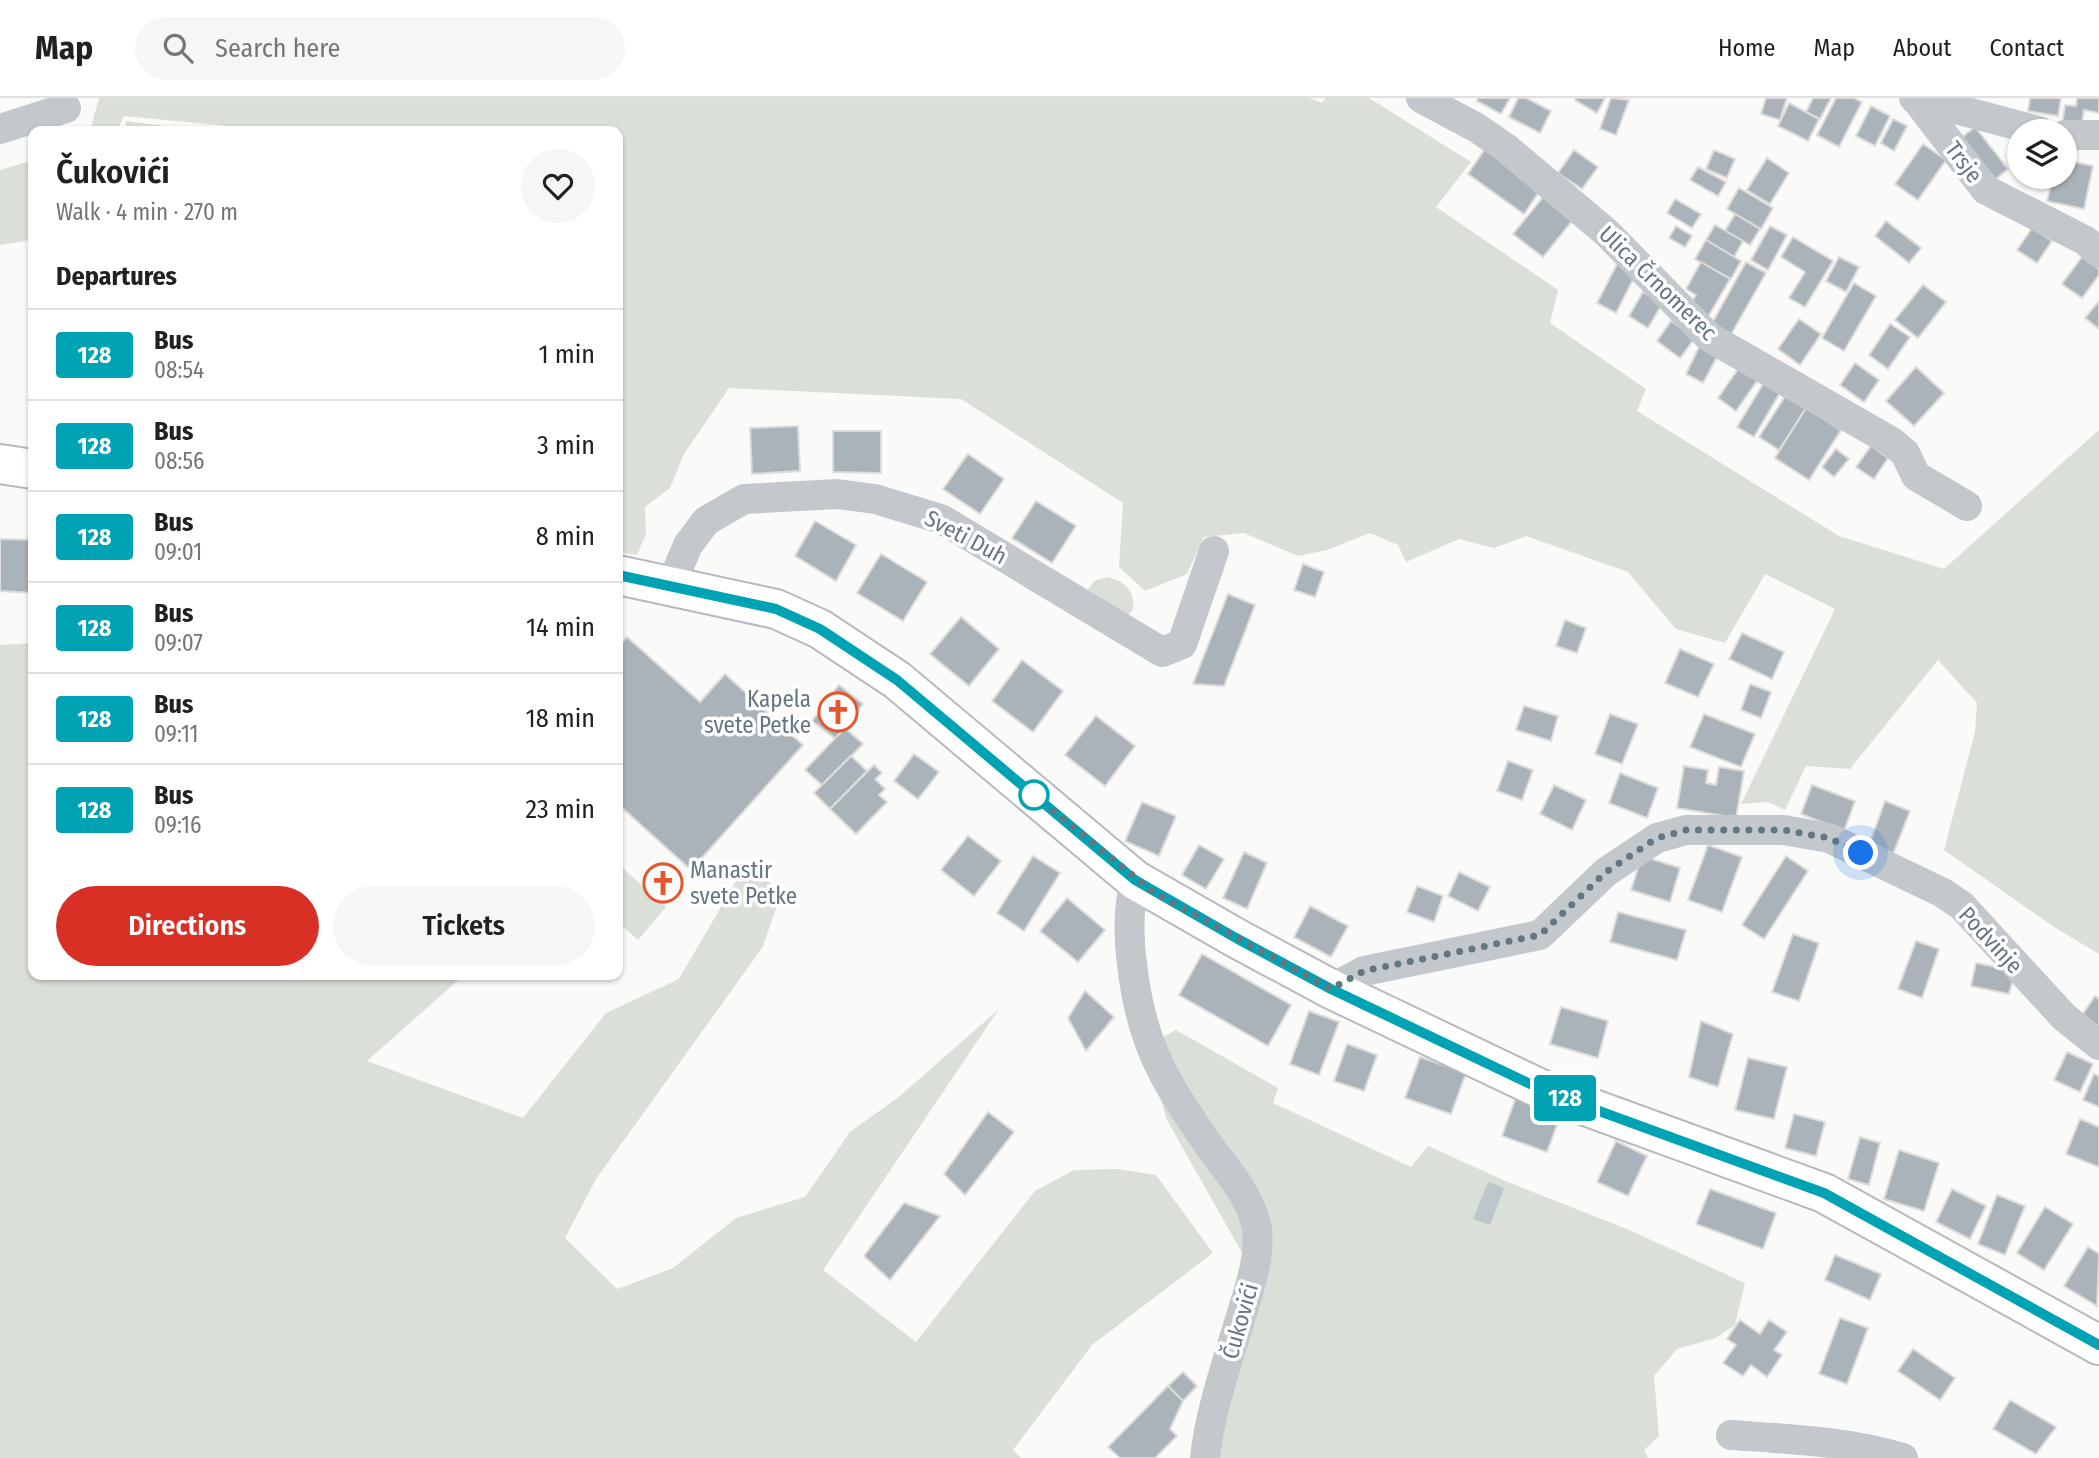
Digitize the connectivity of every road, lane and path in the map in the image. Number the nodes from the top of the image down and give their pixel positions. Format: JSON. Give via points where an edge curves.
{"nodes":[{"id":1,"x":1421,"y":98,"type":"edge"},
{"id":2,"x":1914,"y":98,"type":"edge"},
{"id":3,"x":66,"y":108,"type":"dead end"},
{"id":4,"x":2007,"y":123,"type":"edge"},
{"id":5,"x":0,"y":129,"type":"edge"},
{"id":6,"x":2077,"y":135,"type":"edge"},
{"id":7,"x":2099,"y":135,"type":"edge"},
{"id":8,"x":2099,"y":253,"type":"edge"},
{"id":9,"x":0,"y":464,"type":"edge"},
{"id":10,"x":28,"y":468,"type":"edge"},
{"id":11,"x":1967,"y":506,"type":"dead end"},
{"id":12,"x":1214,"y":551,"type":"dead end"},
{"id":13,"x":623,"y":576,"type":"edge"},
{"id":14,"x":671,"y":585,"type":"junction"},
{"id":15,"x":1135,"y":880,"type":"junction"},
{"id":16,"x":1331,"y":989,"type":"junction"},
{"id":17,"x":2099,"y":1045,"type":"edge"},
{"id":18,"x":2099,"y":1345,"type":"edge"},
{"id":19,"x":1731,"y":1435,"type":"dead end"},
{"id":20,"x":1205,"y":1458,"type":"edge"},
{"id":21,"x":1903,"y":1458,"type":"edge"}],
"edges":[{"from":1,"to":11,"type":"street","name":"Ulica Črnomerec","via":[[1506,148],[1607,233],[1709,337],[1892,442],[1905,453],[1916,476]]},
{"from":2,"to":4,"type":"street"},
{"from":2,"to":8,"type":"street","name":"Trsje","via":[[1986,190],[2087,241]]},
{"from":3,"to":5,"type":"street"},
{"from":6,"to":7,"type":"street"},
{"from":9,"to":10,"type":"main road"},
{"from":12,"to":14,"type":"street","name":"Sveti Duh","via":[[1182,645],[1162,652],[941,519],[875,499],[837,494],[744,499],[706,521],[688,545]]},
{"from":13,"to":14,"type":"main road"},
{"from":14,"to":15,"type":"main road","via":[[776,609],[847,645],[897,680]]},
{"from":15,"to":16,"type":"main road"},
{"from":15,"to":20,"type":"street","name":"Čukovići","via":[[1129,902],[1129,938],[1145,1039],[1170,1088],[1241,1192],[1257,1230],[1258,1255]]},
{"from":16,"to":17,"type":"street","name":"Podvinje","via":[[1364,971],[1540,935],[1606,872],[1657,838],[1686,830],[1784,830],[1829,838],[1943,893],[1962,906],[2064,1017]]},
{"from":16,"to":18,"type":"main road","via":[[1547,1092],[1824,1193]]},
{"from":19,"to":21,"type":"street","via":[[1809,1440]]}]}
